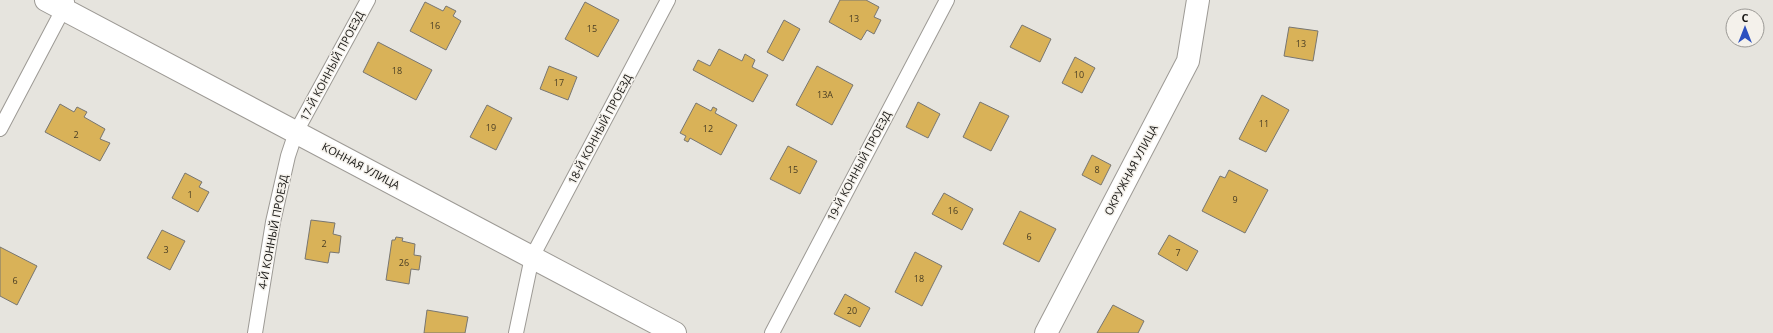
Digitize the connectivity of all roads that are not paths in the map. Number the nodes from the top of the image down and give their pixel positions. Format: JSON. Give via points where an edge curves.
{"nodes":[{"id":1,"x":368,"y":0,"type":"edge"},
{"id":2,"x":668,"y":0,"type":"edge"},
{"id":3,"x":947,"y":0,"type":"edge"},
{"id":4,"x":1198,"y":0,"type":"edge"},
{"id":5,"x":59,"y":3,"type":"edge"},
{"id":6,"x":0,"y":129,"type":"edge"},
{"id":7,"x":296,"y":132,"type":"junction"},
{"id":8,"x":532,"y":258,"type":"junction"},
{"id":9,"x":254,"y":333,"type":"edge"},
{"id":10,"x":516,"y":333,"type":"edge"},
{"id":11,"x":675,"y":333,"type":"edge"},
{"id":12,"x":772,"y":333,"type":"edge"},
{"id":13,"x":1046,"y":333,"type":"edge"}],
"edges":[{"from":1,"to":7,"type":"lane","name":"17-Й КОННЫЙ ПРОЕЗД"},
{"from":2,"to":8,"type":"lane","name":"18-Й КОННЫЙ ПРОЕЗД"},
{"from":3,"to":12,"type":"lane","name":"19-Й КОННЫЙ ПРОЕЗД"},
{"from":4,"to":13,"type":"street","name":"ОКРУЖНАЯ УЛИЦА","via":[[1188,61]]},
{"from":5,"to":6,"type":"lane"},
{"from":5,"to":7,"type":"street","name":"КОННАЯ УЛИЦА"},
{"from":7,"to":8,"type":"street","name":"КОННАЯ УЛИЦА"},
{"from":7,"to":9,"type":"lane","name":"4-Й КОННЫЙ ПРОЕЗД","via":[[273,222]]},
{"from":8,"to":10,"type":"lane","name":"18-Й КОННЫЙ ПРОЕЗД"},
{"from":8,"to":11,"type":"street","name":"КОННАЯ УЛИЦА"}]}
